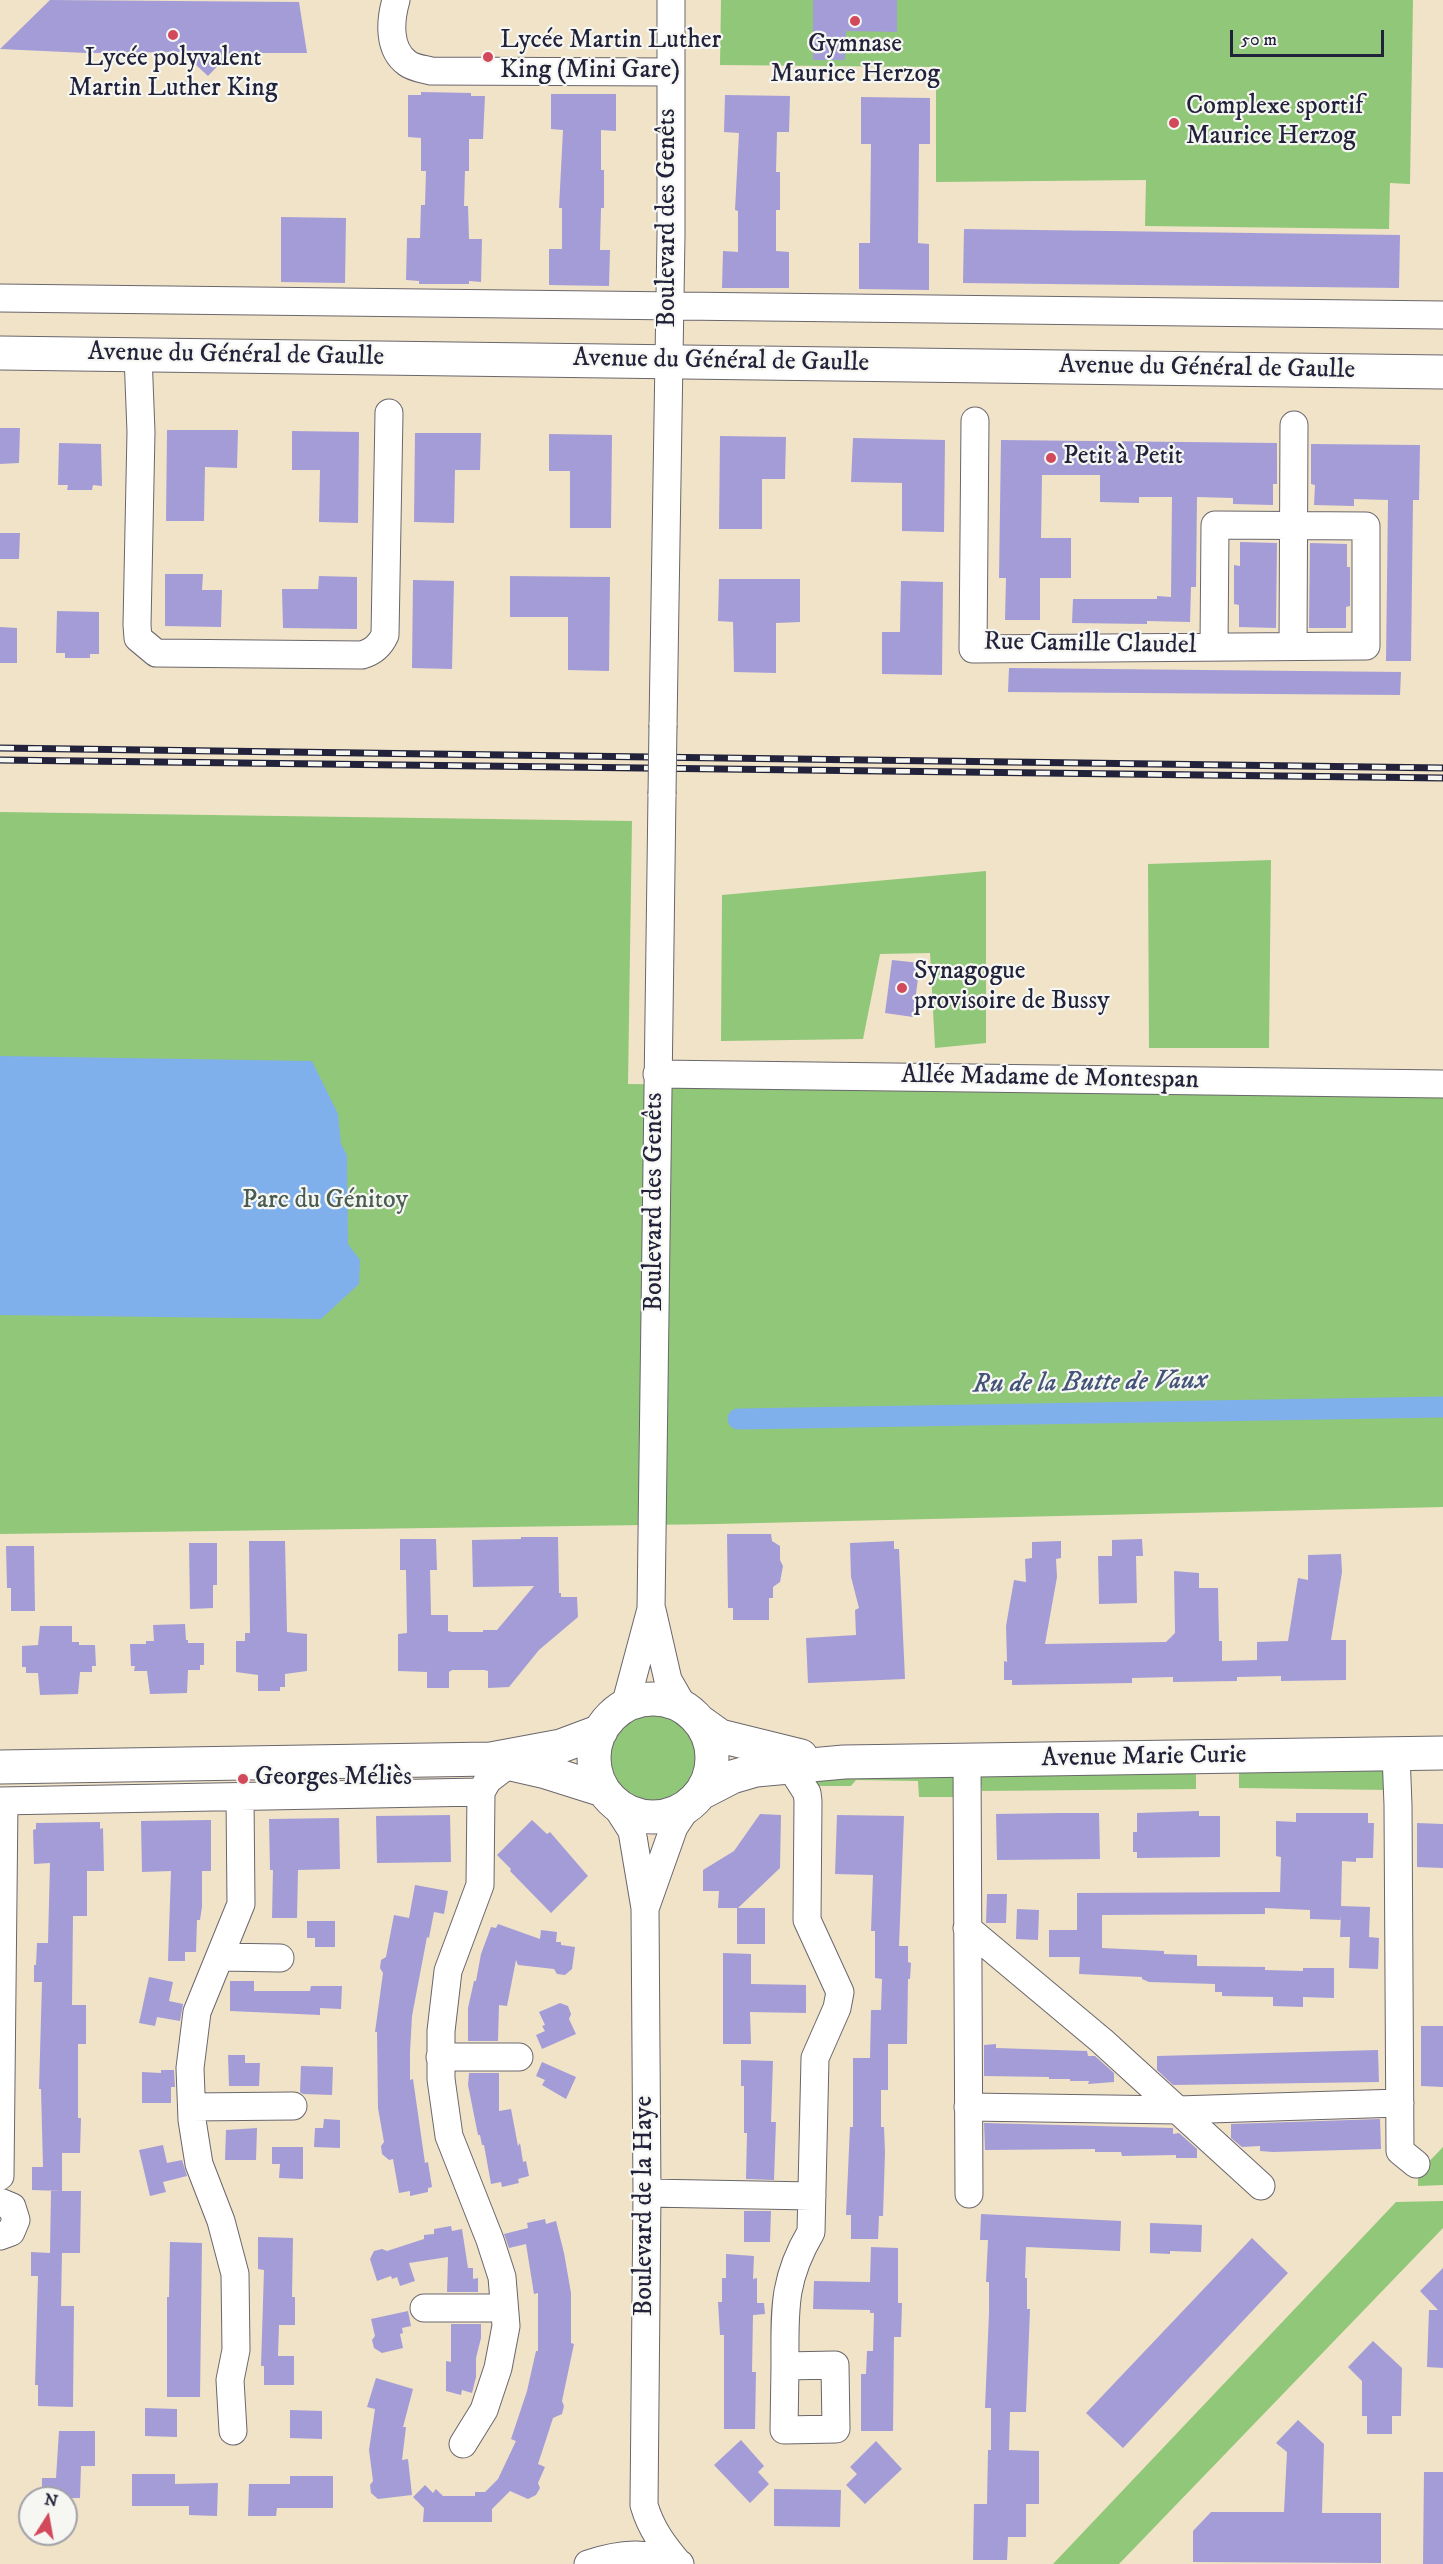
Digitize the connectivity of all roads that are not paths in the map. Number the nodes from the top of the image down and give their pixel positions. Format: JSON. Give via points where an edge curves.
{"nodes":[{"id":1,"x":396,"y":0,"type":"edge"},
{"id":2,"x":671,"y":0,"type":"edge"},
{"id":3,"x":670,"y":72,"type":"junction"},
{"id":4,"x":0,"y":298,"type":"edge"},
{"id":5,"x":669,"y":306,"type":"junction"},
{"id":6,"x":1443,"y":315,"type":"edge"},
{"id":7,"x":0,"y":353,"type":"edge"},
{"id":8,"x":138,"y":355,"type":"junction"},
{"id":9,"x":668,"y":362,"type":"junction"},
{"id":10,"x":1443,"y":372,"type":"edge"},
{"id":11,"x":389,"y":413,"type":"dead end"},
{"id":12,"x":975,"y":421,"type":"dead end"},
{"id":13,"x":1294,"y":425,"type":"dead end"},
{"id":14,"x":1294,"y":525,"type":"junction"},
{"id":15,"x":1293,"y":646,"type":"junction"},
{"id":16,"x":1214,"y":647,"type":"junction"},
{"id":17,"x":657,"y":1074,"type":"junction"},
{"id":18,"x":1443,"y":1084,"type":"edge"},
{"id":19,"x":651,"y":1609,"type":"junction"},
{"id":20,"x":625,"y":1706,"type":"junction"},
{"id":21,"x":691,"y":1715,"type":"junction"},
{"id":22,"x":600,"y":1731,"type":"junction"},
{"id":23,"x":1443,"y":1753,"type":"edge"},
{"id":24,"x":1396,"y":1754,"type":"junction"},
{"id":25,"x":967,"y":1760,"type":"junction"},
{"id":26,"x":500,"y":1761,"type":"junction"},
{"id":27,"x":844,"y":1762,"type":"junction"},
{"id":28,"x":0,"y":1767,"type":"edge"},
{"id":29,"x":799,"y":1780,"type":"junction"},
{"id":30,"x":481,"y":1792,"type":"junction"},
{"id":31,"x":608,"y":1796,"type":"junction"},
{"id":32,"x":240,"y":1797,"type":"junction"},
{"id":33,"x":695,"y":1799,"type":"junction"},
{"id":34,"x":2,"y":1801,"type":"edge"},
{"id":35,"x":645,"y":1908,"type":"junction"},
{"id":36,"x":967,"y":1928,"type":"junction"},
{"id":37,"x":220,"y":1957,"type":"junction"},
{"id":38,"x":280,"y":1958,"type":"dead end"},
{"id":39,"x":440,"y":2057,"type":"junction"},
{"id":40,"x":519,"y":2057,"type":"dead end"},
{"id":41,"x":1400,"y":2103,"type":"junction"},
{"id":42,"x":293,"y":2106,"type":"dead end"},
{"id":43,"x":192,"y":2107,"type":"junction"},
{"id":44,"x":968,"y":2107,"type":"junction"},
{"id":45,"x":1178,"y":2110,"type":"junction"},
{"id":46,"x":1416,"y":2164,"type":"dead end"},
{"id":47,"x":0,"y":2176,"type":"edge"},
{"id":48,"x":1262,"y":2186,"type":"dead end"},
{"id":49,"x":647,"y":2193,"type":"junction"},
{"id":50,"x":969,"y":2194,"type":"dead end"},
{"id":51,"x":812,"y":2196,"type":"junction"},
{"id":52,"x":0,"y":2202,"type":"edge"},
{"id":53,"x":0,"y":2236,"type":"edge"},
{"id":54,"x":424,"y":2308,"type":"dead end"},
{"id":55,"x":504,"y":2308,"type":"junction"},
{"id":56,"x":785,"y":2366,"type":"dead end"},
{"id":57,"x":233,"y":2431,"type":"dead end"},
{"id":58,"x":463,"y":2444,"type":"dead end"},
{"id":59,"x":644,"y":2505,"type":"junction"},
{"id":60,"x":600,"y":2560,"type":"edge"},
{"id":61,"x":680,"y":2564,"type":"edge"}],
"edges":[{"from":1,"to":3,"type":"street","via":[[394,48],[408,64],[431,71]]},
{"from":2,"to":3,"type":"street","name":"Boulevard des Genêts"},
{"from":3,"to":5,"type":"street","name":"Boulevard des Genêts"},
{"from":4,"to":5,"type":"street"},
{"from":5,"to":6,"type":"street"},
{"from":5,"to":9,"type":"street","name":"Boulevard des Genêts"},
{"from":7,"to":8,"type":"main road","name":"Avenue du Général de Gaulle"},
{"from":8,"to":9,"type":"main road","name":"Avenue du Général de Gaulle"},
{"from":8,"to":11,"type":"street","via":[[141,432],[137,625],[138,638],[156,652],[362,655],[382,643]]},
{"from":9,"to":10,"type":"main road","name":"Avenue du Général de Gaulle"},
{"from":9,"to":17,"type":"street","name":"Boulevard des Genêts","bridge":true},
{"from":12,"to":16,"type":"street","name":"Rue Camille Claudel","via":[[973,649]]},
{"from":13,"to":14,"type":"street"},
{"from":14,"to":15,"type":"street"},
{"from":14,"to":15,"type":"street","name":"Rue Camille Claudel","via":[[1366,526],[1366,646]]},
{"from":14,"to":16,"type":"street","name":"Rue Camille Claudel","via":[[1215,525]]},
{"from":15,"to":16,"type":"street","name":"Rue Camille Claudel"},
{"from":17,"to":18,"type":"street","name":"Allée Madame de Montespan"},
{"from":17,"to":19,"type":"street","name":"Boulevard des Genêts"},
{"from":19,"to":20,"type":"street","name":"Boulevard des Genêts"},
{"from":19,"to":21,"type":"street","name":"Boulevard des Genêts","via":[[668,1680]]},
{"from":20,"to":21,"type":"main road","via":[[655,1699],[670,1702]]},
{"from":20,"to":22,"type":"main road"},
{"from":21,"to":27,"type":"main road","name":"Avenue Marie Curie","via":[[720,1736],[799,1756]]},
{"from":21,"to":33,"type":"main road","via":[[709,1738],[712,1756],[710,1775]]},
{"from":22,"to":26,"type":"main road","via":[[561,1746]]},
{"from":22,"to":31,"type":"main road","via":[[594,1750],[595,1771]]},
{"from":23,"to":24,"type":"main road","name":"Avenue Marie Curie"},
{"from":24,"to":25,"type":"main road","name":"Avenue Marie Curie"},
{"from":24,"to":41,"type":"street"},
{"from":25,"to":27,"type":"main road","name":"Avenue Marie Curie"},
{"from":25,"to":36,"type":"street"},
{"from":26,"to":28,"type":"main road"},
{"from":26,"to":30,"type":"street"},
{"from":26,"to":31,"type":"main road","via":[[546,1772]]},
{"from":27,"to":29,"type":"main road","name":"Avenue Marie Curie"},
{"from":29,"to":33,"type":"main road","name":"Avenue Marie Curie","via":[[746,1772]]},
{"from":29,"to":51,"type":"street","via":[[807,1920],[840,1992],[815,2058]]},
{"from":30,"to":32,"type":"street"},
{"from":30,"to":39,"type":"street","via":[[480,1884],[448,1971]]},
{"from":31,"to":33,"type":"main road","via":[[631,1813],[651,1818],[671,1815]]},
{"from":31,"to":35,"type":"street","name":"Boulevard de la Haye","via":[[632,1831]]},
{"from":32,"to":34,"type":"street"},
{"from":32,"to":37,"type":"street","via":[[241,1904]]},
{"from":33,"to":35,"type":"street","name":"Boulevard de la Haye","via":[[674,1827]]},
{"from":34,"to":47,"type":"street"},
{"from":35,"to":49,"type":"street","name":"Boulevard de la Haye"},
{"from":36,"to":44,"type":"street"},
{"from":36,"to":45,"type":"street"},
{"from":37,"to":38,"type":"street"},
{"from":37,"to":43,"type":"street","via":[[197,2012],[190,2068]]},
{"from":39,"to":40,"type":"street"},
{"from":39,"to":55,"type":"street","via":[[449,2136],[490,2240],[501,2277]]},
{"from":41,"to":45,"type":"street"},
{"from":41,"to":46,"type":"street","via":[[1400,2151]]},
{"from":42,"to":43,"type":"street"},
{"from":43,"to":57,"type":"street","via":[[199,2164],[221,2221],[235,2274],[236,2350],[230,2380]]},
{"from":44,"to":45,"type":"street"},
{"from":44,"to":50,"type":"street"},
{"from":45,"to":48,"type":"street"},
{"from":49,"to":51,"type":"street"},
{"from":49,"to":59,"type":"street","name":"Boulevard de la Haye"},
{"from":51,"to":56,"type":"street","via":[[811,2232],[786,2291]]},
{"from":52,"to":53,"type":"street","via":[[12,2207],[16,2220],[11,2232]]},
{"from":54,"to":55,"type":"street"},
{"from":55,"to":58,"type":"street","via":[[506,2326],[498,2368],[484,2410]]},
{"from":59,"to":60,"type":"street","name":"Boulevard de la Haye","via":[[630,2534]]},
{"from":59,"to":61,"type":"street","name":"Boulevard de la Haye","via":[[658,2539]]},
{"from":60,"to":61,"type":"street","via":[[635,2553]]}]}
